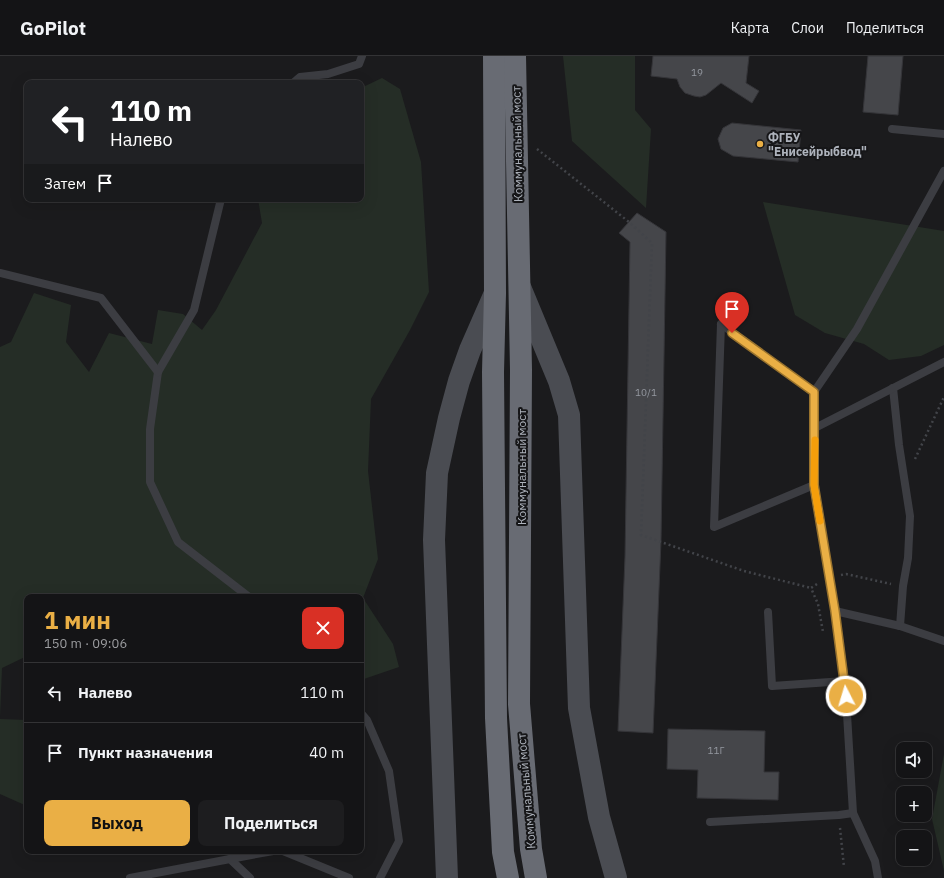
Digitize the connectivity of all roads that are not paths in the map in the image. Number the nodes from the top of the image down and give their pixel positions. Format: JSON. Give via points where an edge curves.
{"nodes":[{"id":1,"x":362,"y":56,"type":"edge"},
{"id":2,"x":494,"y":56,"type":"edge"},
{"id":3,"x":514,"y":56,"type":"edge"},
{"id":4,"x":296,"y":80,"type":"edge"},
{"id":5,"x":892,"y":129,"type":"dead end"},
{"id":6,"x":944,"y":134,"type":"edge"},
{"id":7,"x":944,"y":172,"type":"edge"},
{"id":8,"x":220,"y":202,"type":"edge"},
{"id":9,"x":0,"y":273,"type":"edge"},
{"id":10,"x":520,"y":287,"type":"junction"},
{"id":11,"x":495,"y":293,"type":"junction"},
{"id":12,"x":944,"y":362,"type":"edge"},
{"id":13,"x":158,"y":372,"type":"junction"},
{"id":14,"x":893,"y":388,"type":"junction"},
{"id":15,"x":814,"y":392,"type":"junction"},
{"id":16,"x":815,"y":428,"type":"junction"},
{"id":17,"x":814,"y":485,"type":"junction"},
{"id":18,"x":245,"y":594,"type":"edge"},
{"id":19,"x":835,"y":611,"type":"junction"},
{"id":20,"x":768,"y":612,"type":"dead end"},
{"id":21,"x":900,"y":626,"type":"junction"},
{"id":22,"x":944,"y":641,"type":"edge"},
{"id":23,"x":844,"y":681,"type":"junction"},
{"id":24,"x":364,"y":716,"type":"edge"},
{"id":25,"x":853,"y":813,"type":"junction"},
{"id":26,"x":710,"y":822,"type":"dead end"},
{"id":27,"x":257,"y":854,"type":"edge"},
{"id":28,"x":290,"y":854,"type":"edge"},
{"id":29,"x":230,"y":859,"type":"junction"},
{"id":30,"x":130,"y":878,"type":"edge"},
{"id":31,"x":250,"y":878,"type":"edge"},
{"id":32,"x":349,"y":878,"type":"edge"},
{"id":33,"x":380,"y":878,"type":"edge"},
{"id":34,"x":447,"y":878,"type":"edge"},
{"id":35,"x":508,"y":878,"type":"edge"},
{"id":36,"x":536,"y":878,"type":"edge"},
{"id":37,"x":616,"y":878,"type":"edge"},
{"id":38,"x":878,"y":878,"type":"edge"}],
"edges":[{"from":1,"to":4,"type":"lane","via":[[359,64],[328,74],[300,77]]},
{"from":2,"to":11,"type":"highway","name":"Коммунальный мост"},
{"from":3,"to":10,"type":"highway","name":"Коммунальный мост"},
{"from":5,"to":6,"type":"lane"},
{"from":7,"to":15,"type":"lane","via":[[857,328]]},
{"from":8,"to":13,"type":"lane","via":[[194,310]]},
{"from":9,"to":13,"type":"lane","via":[[102,298]]},
{"from":10,"to":36,"type":"highway","name":"Коммунальный мост","via":[[519,704],[531,849]]},
{"from":10,"to":37,"type":"main road","via":[[559,381],[569,415],[579,708],[599,817]]},
{"from":11,"to":34,"type":"main road","via":[[459,380],[437,473],[434,540]]},
{"from":11,"to":35,"type":"highway","name":"Коммунальный мост","via":[[492,379],[496,718],[503,852]]},
{"from":12,"to":14,"type":"lane"},
{"from":13,"to":18,"type":"lane","via":[[150,429],[150,482],[178,542]]},
{"from":14,"to":16,"type":"lane"},
{"from":14,"to":21,"type":"lane","via":[[910,516]]},
{"from":15,"to":16,"type":"lane"},
{"from":15,"to":17,"type":"lane","via":[[721,324],[714,528]]},
{"from":16,"to":17,"type":"lane"},
{"from":17,"to":19,"type":"lane"},
{"from":19,"to":21,"type":"lane"},
{"from":19,"to":23,"type":"lane"},
{"from":20,"to":23,"type":"lane","via":[[772,686]]},
{"from":21,"to":22,"type":"lane"},
{"from":23,"to":25,"type":"lane"},
{"from":24,"to":33,"type":"lane","via":[[390,772],[399,840]]},
{"from":25,"to":26,"type":"lane"},
{"from":25,"to":38,"type":"lane","via":[[875,861]]},
{"from":27,"to":29,"type":"lane"},
{"from":28,"to":32,"type":"lane"},
{"from":29,"to":30,"type":"lane"},
{"from":29,"to":31,"type":"lane"}]}
